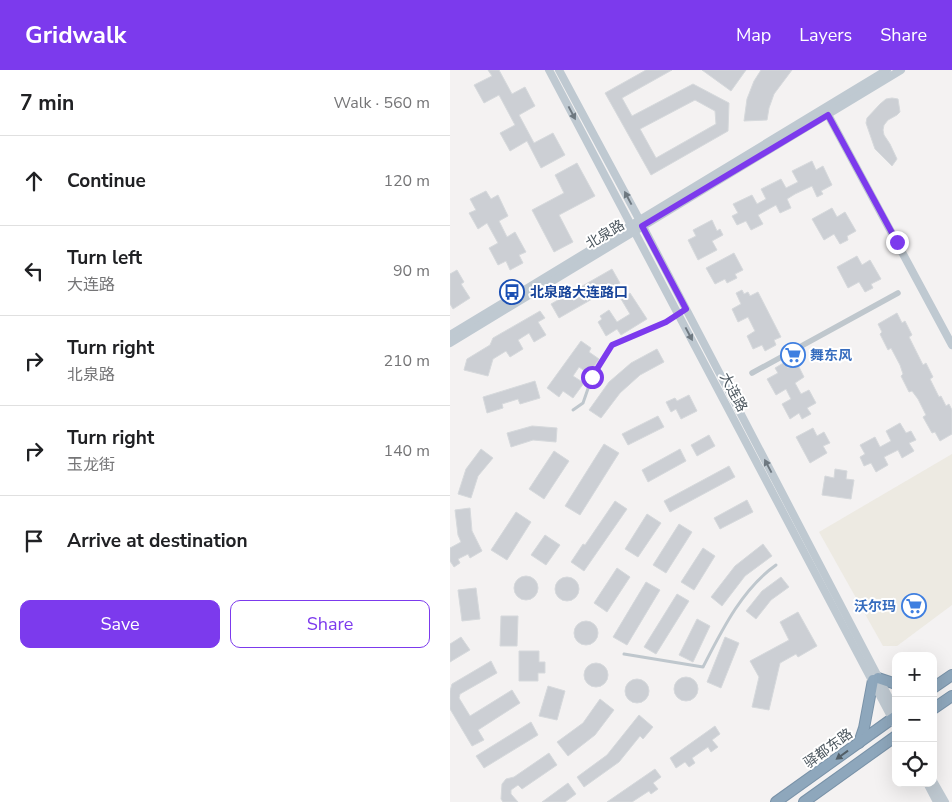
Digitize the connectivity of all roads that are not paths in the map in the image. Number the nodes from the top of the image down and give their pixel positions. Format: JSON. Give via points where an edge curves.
{"nodes":[{"id":1,"x":548,"y":70,"type":"edge"},
{"id":2,"x":559,"y":70,"type":"edge"},
{"id":3,"x":887,"y":70,"type":"edge"},
{"id":4,"x":902,"y":70,"type":"edge"},
{"id":5,"x":826,"y":112,"type":"junction"},
{"id":6,"x":641,"y":223,"type":"junction"},
{"id":7,"x":633,"y":228,"type":"junction"},
{"id":8,"x":898,"y":293,"type":"dead end"},
{"id":9,"x":686,"y":309,"type":"junction"},
{"id":10,"x":678,"y":314,"type":"junction"},
{"id":11,"x":450,"y":335,"type":"edge"},
{"id":12,"x":450,"y":343,"type":"edge"},
{"id":13,"x":952,"y":345,"type":"edge"},
{"id":14,"x":752,"y":373,"type":"dead end"},
{"id":15,"x":573,"y":410,"type":"dead end"},
{"id":16,"x":776,"y":565,"type":"dead end"},
{"id":17,"x":624,"y":654,"type":"dead end"},
{"id":18,"x":952,"y":675,"type":"edge"},
{"id":19,"x":875,"y":679,"type":"junction"},
{"id":20,"x":892,"y":683,"type":"edge"},
{"id":21,"x":937,"y":685,"type":"edge"},
{"id":22,"x":952,"y":696,"type":"edge"},
{"id":23,"x":937,"y":706,"type":"edge"},
{"id":24,"x":892,"y":712,"type":"edge"},
{"id":25,"x":892,"y":720,"type":"edge"},
{"id":26,"x":892,"y":739,"type":"edge"},
{"id":27,"x":859,"y":742,"type":"junction"},
{"id":28,"x":929,"y":787,"type":"edge"},
{"id":29,"x":936,"y":787,"type":"edge"},
{"id":30,"x":776,"y":802,"type":"edge"},
{"id":31,"x":804,"y":802,"type":"edge"},
{"id":32,"x":937,"y":802,"type":"edge"},
{"id":33,"x":945,"y":802,"type":"edge"}],
"edges":[{"from":1,"to":7,"type":"street","name":"大连路","one_way":true},
{"from":6,"to":2,"type":"street","name":"大连路","one_way":true},
{"from":3,"to":5,"type":"street","name":"北泉路"},
{"from":4,"to":5,"type":"street","name":"北泉路"},
{"from":5,"to":6,"type":"street","name":"北泉路"},
{"from":5,"to":13,"type":"street"},
{"from":6,"to":7,"type":"street","name":"北泉路"},
{"from":6,"to":9,"type":"street","name":"大连路"},
{"from":7,"to":10,"type":"street","name":"大连路"},
{"from":7,"to":11,"type":"street","name":"北泉路"},
{"from":7,"to":12,"type":"street","name":"北泉路"},
{"from":8,"to":14,"type":"street"},
{"from":9,"to":10,"type":"lane"},
{"from":19,"to":9,"type":"street","name":"大连路","one_way":true},
{"from":10,"to":15,"type":"lane","via":[[612,345],[592,377],[583,403]]},
{"from":10,"to":19,"type":"street","name":"大连路","one_way":true},
{"from":16,"to":17,"type":"lane","via":[[763,574],[728,619],[703,667]]},
{"from":18,"to":21,"type":"highway"},
{"from":19,"to":20,"type":"highway"},
{"from":19,"to":24,"type":"street","name":"大连路"},
{"from":19,"to":27,"type":"highway"},
{"from":22,"to":23,"type":"highway"},
{"from":25,"to":27,"type":"highway","name":"驿都东路"},
{"from":26,"to":31,"type":"highway"},
{"from":27,"to":30,"type":"highway","name":"驿都东路","one_way":true},
{"from":28,"to":32,"type":"street"},
{"from":29,"to":33,"type":"street"}]}
